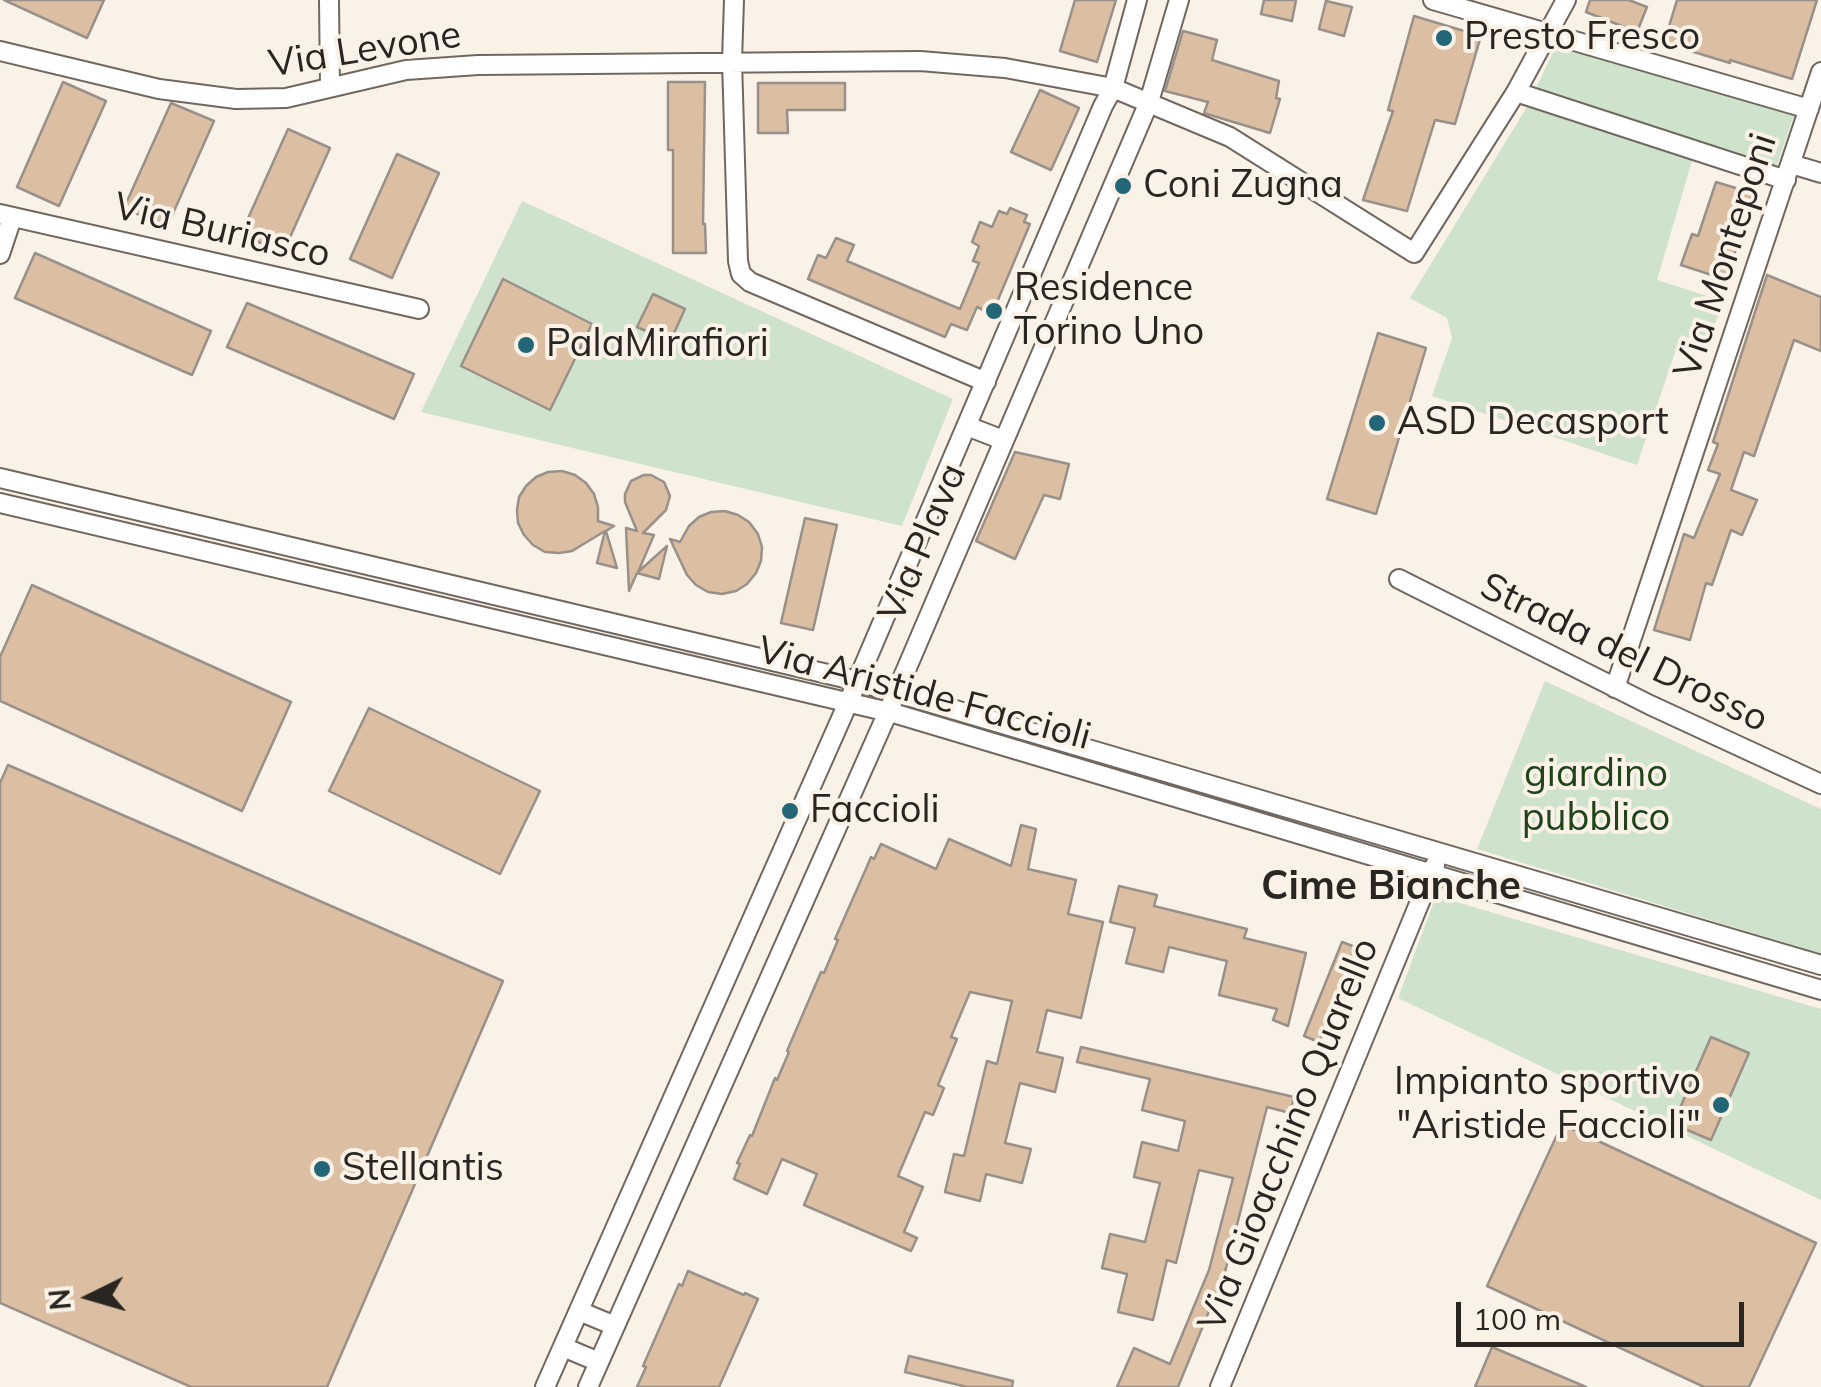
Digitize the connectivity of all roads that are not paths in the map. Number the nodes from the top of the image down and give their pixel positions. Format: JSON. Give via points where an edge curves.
{"nodes":[{"id":1,"x":329,"y":0,"type":"edge"},
{"id":2,"x":734,"y":0,"type":"edge"},
{"id":3,"x":1137,"y":0,"type":"edge"},
{"id":4,"x":1179,"y":0,"type":"edge"},
{"id":5,"x":1433,"y":0,"type":"edge"},
{"id":6,"x":1566,"y":0,"type":"edge"},
{"id":7,"x":1546,"y":34,"type":"junction"},
{"id":8,"x":0,"y":51,"type":"edge"},
{"id":9,"x":732,"y":61,"type":"junction"},
{"id":10,"x":1821,"y":72,"type":"edge"},
{"id":11,"x":330,"y":87,"type":"junction"},
{"id":12,"x":1113,"y":88,"type":"junction"},
{"id":13,"x":1516,"y":92,"type":"junction"},
{"id":14,"x":1148,"y":102,"type":"junction"},
{"id":15,"x":1809,"y":110,"type":"junction"},
{"id":16,"x":1789,"y":172,"type":"junction"},
{"id":17,"x":1821,"y":172,"type":"edge"},
{"id":18,"x":6,"y":216,"type":"edge"},
{"id":19,"x":0,"y":254,"type":"edge"},
{"id":20,"x":418,"y":309,"type":"dead end"},
{"id":21,"x":986,"y":382,"type":"junction"},
{"id":22,"x":967,"y":426,"type":"junction"},
{"id":23,"x":1003,"y":440,"type":"junction"},
{"id":24,"x":0,"y":478,"type":"edge"},
{"id":25,"x":0,"y":502,"type":"edge"},
{"id":26,"x":1399,"y":579,"type":"dead end"},
{"id":27,"x":856,"y":681,"type":"junction"},
{"id":28,"x":1615,"y":688,"type":"junction"},
{"id":29,"x":894,"y":692,"type":"junction"},
{"id":30,"x":848,"y":703,"type":"junction"},
{"id":31,"x":888,"y":712,"type":"junction"},
{"id":32,"x":1821,"y":784,"type":"edge"},
{"id":33,"x":1440,"y":852,"type":"junction"},
{"id":34,"x":1431,"y":875,"type":"junction"},
{"id":35,"x":1821,"y":965,"type":"edge"},
{"id":36,"x":1821,"y":990,"type":"edge"},
{"id":37,"x":579,"y":1311,"type":"junction"},
{"id":38,"x":615,"y":1326,"type":"junction"},
{"id":39,"x":563,"y":1347,"type":"junction"},
{"id":40,"x":599,"y":1362,"type":"junction"},
{"id":41,"x":545,"y":1387,"type":"edge"},
{"id":42,"x":588,"y":1387,"type":"edge"},
{"id":43,"x":1220,"y":1387,"type":"edge"}],
"edges":[{"from":1,"to":11,"type":"street"},
{"from":2,"to":9,"type":"street"},
{"from":3,"to":12,"type":"street","name":"Via Plava"},
{"from":4,"to":14,"type":"street","name":"Via Plava"},
{"from":5,"to":7,"type":"street"},
{"from":6,"to":7,"type":"street"},
{"from":7,"to":13,"type":"street"},
{"from":7,"to":15,"type":"street"},
{"from":8,"to":11,"type":"street","name":"Via Levone","via":[[236,100]]},
{"from":9,"to":11,"type":"street","name":"Via Levone","via":[[478,65],[406,70]]},
{"from":9,"to":12,"type":"street","name":"Via Levone","via":[[920,61]]},
{"from":9,"to":21,"type":"street","via":[[741,274]]},
{"from":10,"to":15,"type":"street","name":"Via Monteponi"},
{"from":12,"to":14,"type":"street","name":"Via Levone"},
{"from":12,"to":21,"type":"street","name":"Via Plava"},
{"from":13,"to":14,"type":"street","name":"Via Levone","via":[[1414,253],[1230,137]]},
{"from":13,"to":16,"type":"street"},
{"from":14,"to":23,"type":"street","name":"Via Plava"},
{"from":15,"to":16,"type":"street","name":"Via Monteponi"},
{"from":16,"to":17,"type":"street"},
{"from":16,"to":28,"type":"street","name":"Via Monteponi"},
{"from":18,"to":19,"type":"street","name":"Via Buriasco"},
{"from":18,"to":20,"type":"street","name":"Via Buriasco"},
{"from":21,"to":22,"type":"street","name":"Via Plava"},
{"from":22,"to":23,"type":"street"},
{"from":22,"to":27,"type":"street","name":"Via Plava"},
{"from":23,"to":29,"type":"street","name":"Via Plava"},
{"from":24,"to":27,"type":"street","name":"Via Aristide Faccioli"},
{"from":25,"to":30,"type":"street","name":"Via Aristide Faccioli"},
{"from":26,"to":28,"type":"street","name":"Strada del Drosso"},
{"from":27,"to":29,"type":"street","name":"Via Aristide Faccioli"},
{"from":27,"to":30,"type":"street","name":"Via Plava"},
{"from":28,"to":32,"type":"street","name":"Strada del Drosso"},
{"from":29,"to":31,"type":"street","name":"Via Plava"},
{"from":29,"to":33,"type":"street","name":"Via Aristide Faccioli"},
{"from":30,"to":31,"type":"street","name":"Via Aristide Faccioli"},
{"from":30,"to":37,"type":"street","name":"Via Plava"},
{"from":31,"to":34,"type":"street","name":"Via Aristide Faccioli"},
{"from":31,"to":38,"type":"street","name":"Via Plava"},
{"from":33,"to":34,"type":"street","name":"Via Gioacchino Quarello"},
{"from":33,"to":35,"type":"street","name":"Via Aristide Faccioli"},
{"from":34,"to":36,"type":"street","name":"Via Aristide Faccioli"},
{"from":34,"to":43,"type":"street","name":"Via Gioacchino Quarello"},
{"from":37,"to":38,"type":"street"},
{"from":37,"to":39,"type":"street","name":"Via Plava"},
{"from":38,"to":40,"type":"street","name":"Via Plava"},
{"from":39,"to":40,"type":"street"},
{"from":39,"to":41,"type":"street","name":"Via Plava"},
{"from":40,"to":42,"type":"street","name":"Via Plava"}]}
